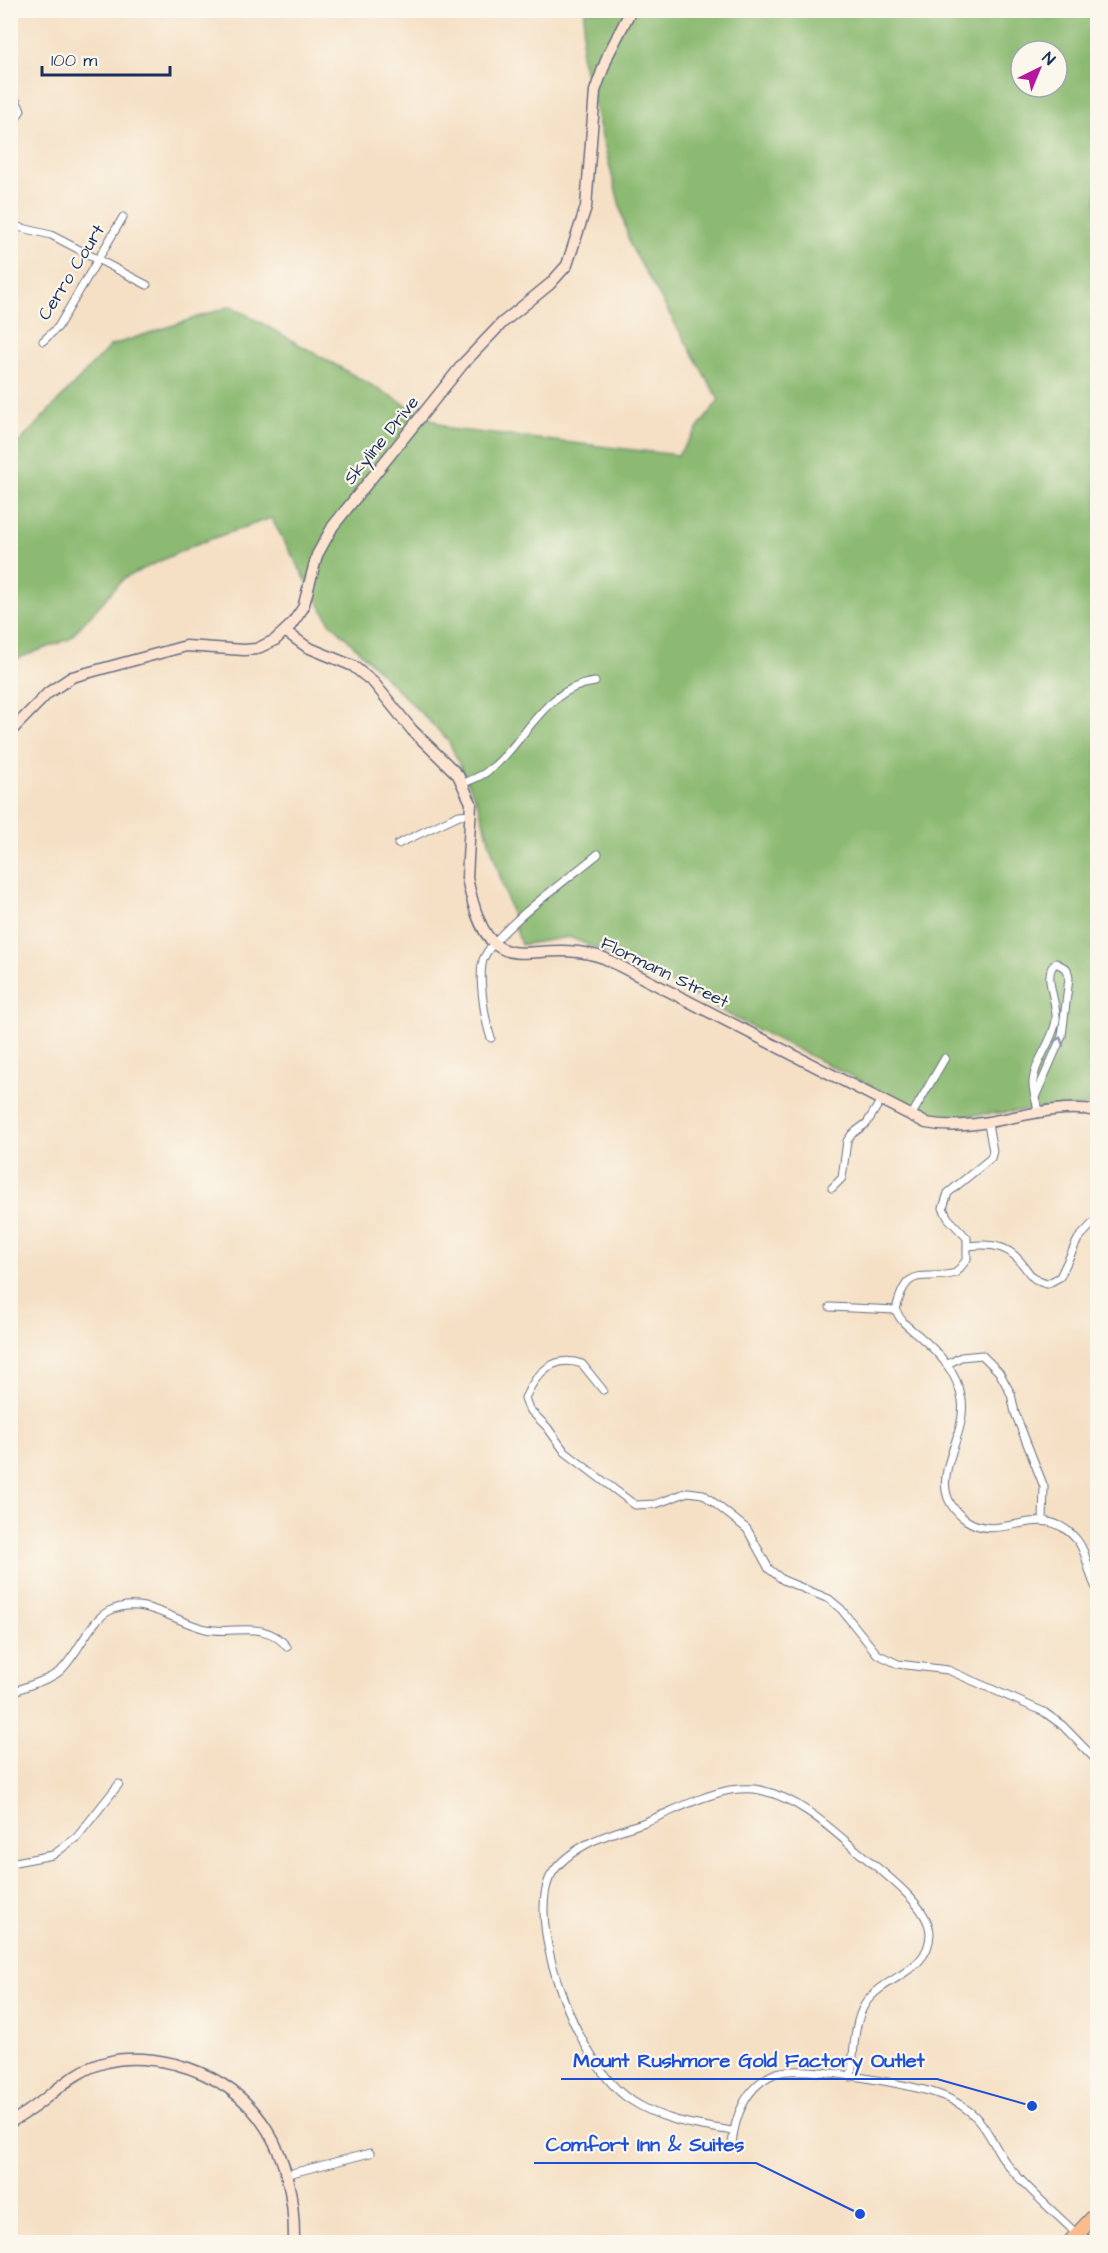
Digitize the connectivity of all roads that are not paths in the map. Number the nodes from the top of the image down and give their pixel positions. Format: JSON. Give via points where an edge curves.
{"nodes":[{"id":1,"x":631,"y":10,"type":"edge"},
{"id":2,"x":10,"y":89,"type":"edge"},
{"id":3,"x":10,"y":129,"type":"edge"},
{"id":4,"x":123,"y":217,"type":"dead end"},
{"id":5,"x":10,"y":225,"type":"edge"},
{"id":6,"x":98,"y":259,"type":"junction"},
{"id":7,"x":147,"y":285,"type":"dead end"},
{"id":8,"x":43,"y":341,"type":"dead end"},
{"id":9,"x":285,"y":631,"type":"junction"},
{"id":10,"x":595,"y":682,"type":"dead end"},
{"id":11,"x":10,"y":732,"type":"edge"},
{"id":12,"x":464,"y":783,"type":"junction"},
{"id":13,"x":472,"y":814,"type":"junction"},
{"id":14,"x":398,"y":844,"type":"dead end"},
{"id":15,"x":598,"y":854,"type":"dead end"},
{"id":16,"x":494,"y":944,"type":"junction"},
{"id":17,"x":491,"y":1038,"type":"dead end"},
{"id":18,"x":945,"y":1058,"type":"dead end"},
{"id":19,"x":1036,"y":1095,"type":"junction"},
{"id":20,"x":881,"y":1100,"type":"junction"},
{"id":21,"x":1098,"y":1111,"type":"edge"},
{"id":22,"x":1039,"y":1113,"type":"junction"},
{"id":23,"x":911,"y":1116,"type":"junction"},
{"id":24,"x":988,"y":1124,"type":"junction"},
{"id":25,"x":832,"y":1188,"type":"dead end"},
{"id":26,"x":1098,"y":1225,"type":"edge"},
{"id":27,"x":968,"y":1246,"type":"junction"},
{"id":28,"x":830,"y":1307,"type":"dead end"},
{"id":29,"x":896,"y":1310,"type":"junction"},
{"id":30,"x":948,"y":1364,"type":"junction"},
{"id":31,"x":603,"y":1390,"type":"dead end"},
{"id":32,"x":1043,"y":1521,"type":"junction"},
{"id":33,"x":1098,"y":1565,"type":"edge"},
{"id":34,"x":1089,"y":1567,"type":"junction"},
{"id":35,"x":1098,"y":1590,"type":"edge"},
{"id":36,"x":287,"y":1647,"type":"dead end"},
{"id":37,"x":10,"y":1694,"type":"edge"},
{"id":38,"x":1098,"y":1762,"type":"edge"},
{"id":39,"x":119,"y":1784,"type":"dead end"},
{"id":40,"x":10,"y":1863,"type":"edge"},
{"id":41,"x":851,"y":2078,"type":"junction"},
{"id":42,"x":10,"y":2122,"type":"edge"},
{"id":43,"x":733,"y":2131,"type":"junction"},
{"id":44,"x":732,"y":2145,"type":"dead end"},
{"id":45,"x":370,"y":2153,"type":"dead end"},
{"id":46,"x":288,"y":2174,"type":"junction"},
{"id":47,"x":1098,"y":2212,"type":"edge"},
{"id":48,"x":1078,"y":2240,"type":"edge"},
{"id":49,"x":294,"y":2242,"type":"edge"}],
"edges":[{"from":1,"to":9,"type":"street","name":"Skyline Drive","via":[[595,91],[586,207],[567,265],[463,364],[333,526],[317,555],[303,608]]},
{"from":2,"to":3,"type":"street","via":[[21,110]]},
{"from":4,"to":6,"type":"street","name":"Cerro Court"},
{"from":5,"to":6,"type":"street","via":[[51,235]]},
{"from":6,"to":7,"type":"street"},
{"from":6,"to":8,"type":"street","name":"Cerro Court","via":[[58,327]]},
{"from":9,"to":11,"type":"street","name":"Skyline Drive","via":[[256,649],[186,646],[72,677],[48,693]]},
{"from":9,"to":12,"type":"street","via":[[307,647],[353,666],[374,682],[412,730]]},
{"from":10,"to":12,"type":"street","via":[[569,688],[485,773]]},
{"from":12,"to":13,"type":"street"},
{"from":13,"to":14,"type":"street","via":[[459,815]]},
{"from":13,"to":16,"type":"street","via":[[467,878],[482,927]]},
{"from":15,"to":16,"type":"street","via":[[511,925]]},
{"from":16,"to":17,"type":"street","via":[[483,961],[482,971]]},
{"from":16,"to":20,"type":"street","name":"Flormann Street","via":[[513,953],[576,952],[604,958]]},
{"from":18,"to":23,"type":"street"},
{"from":19,"to":19,"type":"street","one_way":true,"via":[[1062,1036],[1069,978],[1067,969],[1056,963],[1048,971],[1057,1006],[1055,1023],[1034,1076]]},
{"from":19,"to":22,"type":"street"},
{"from":20,"to":23,"type":"street","name":"Flormann Street"},
{"from":20,"to":25,"type":"street","via":[[867,1123],[847,1141],[842,1178]]},
{"from":21,"to":22,"type":"street","name":"Flormann Street","via":[[1071,1108]]},
{"from":22,"to":24,"type":"street","name":"Flormann Street"},
{"from":23,"to":24,"type":"street","name":"Flormann Street","via":[[946,1127]]},
{"from":24,"to":27,"type":"street","via":[[991,1158],[948,1193],[943,1208],[967,1238]]},
{"from":26,"to":27,"type":"street","via":[[1092,1224],[1084,1232],[1060,1277],[1047,1284],[1032,1279],[1015,1255],[1005,1249],[984,1244]]},
{"from":27,"to":29,"type":"street","via":[[963,1268],[948,1275],[930,1274],[913,1279],[900,1291]]},
{"from":28,"to":29,"type":"street"},
{"from":29,"to":30,"type":"street","via":[[903,1322]]},
{"from":30,"to":32,"type":"street","via":[[961,1357],[982,1355],[1005,1381],[1044,1487]]},
{"from":30,"to":32,"type":"street","via":[[959,1388],[962,1412],[944,1479],[952,1504],[966,1520],[979,1526],[992,1528]]},
{"from":31,"to":38,"type":"street","via":[[582,1364],[562,1361],[537,1376],[525,1398],[529,1409],[566,1452],[635,1505],[656,1504],[688,1492],[703,1494],[747,1529],[769,1569],[783,1581],[829,1599],[877,1654],[898,1664],[948,1670],[1044,1712]]},
{"from":32,"to":34,"type":"street","via":[[1069,1531],[1083,1548]]},
{"from":33,"to":34,"type":"street"},
{"from":34,"to":35,"type":"street"},
{"from":36,"to":37,"type":"street","via":[[254,1628],[206,1629],[149,1607],[130,1606],[109,1611],[98,1620],[59,1672]]},
{"from":39,"to":40,"type":"street","via":[[77,1837],[53,1855]]},
{"from":41,"to":43,"type":"street","via":[[790,2070],[774,2074],[750,2093]]},
{"from":41,"to":43,"type":"street","via":[[864,2006],[878,1990],[922,1960],[928,1947],[927,1920],[901,1889],[807,1810],[758,1790],[722,1793],[585,1845],[557,1866],[544,1899],[544,1925],[554,1972],[589,2054],[626,2097],[655,2115]]},
{"from":41,"to":48,"type":"street","via":[[934,2093],[968,2110],[1026,2185]]},
{"from":42,"to":46,"type":"street","via":[[80,2071],[135,2058],[162,2061],[220,2081],[244,2100],[273,2140]]},
{"from":43,"to":44,"type":"street"},
{"from":45,"to":46,"type":"street"},
{"from":46,"to":49,"type":"street"},
{"from":47,"to":48,"type":"highway"}]}
